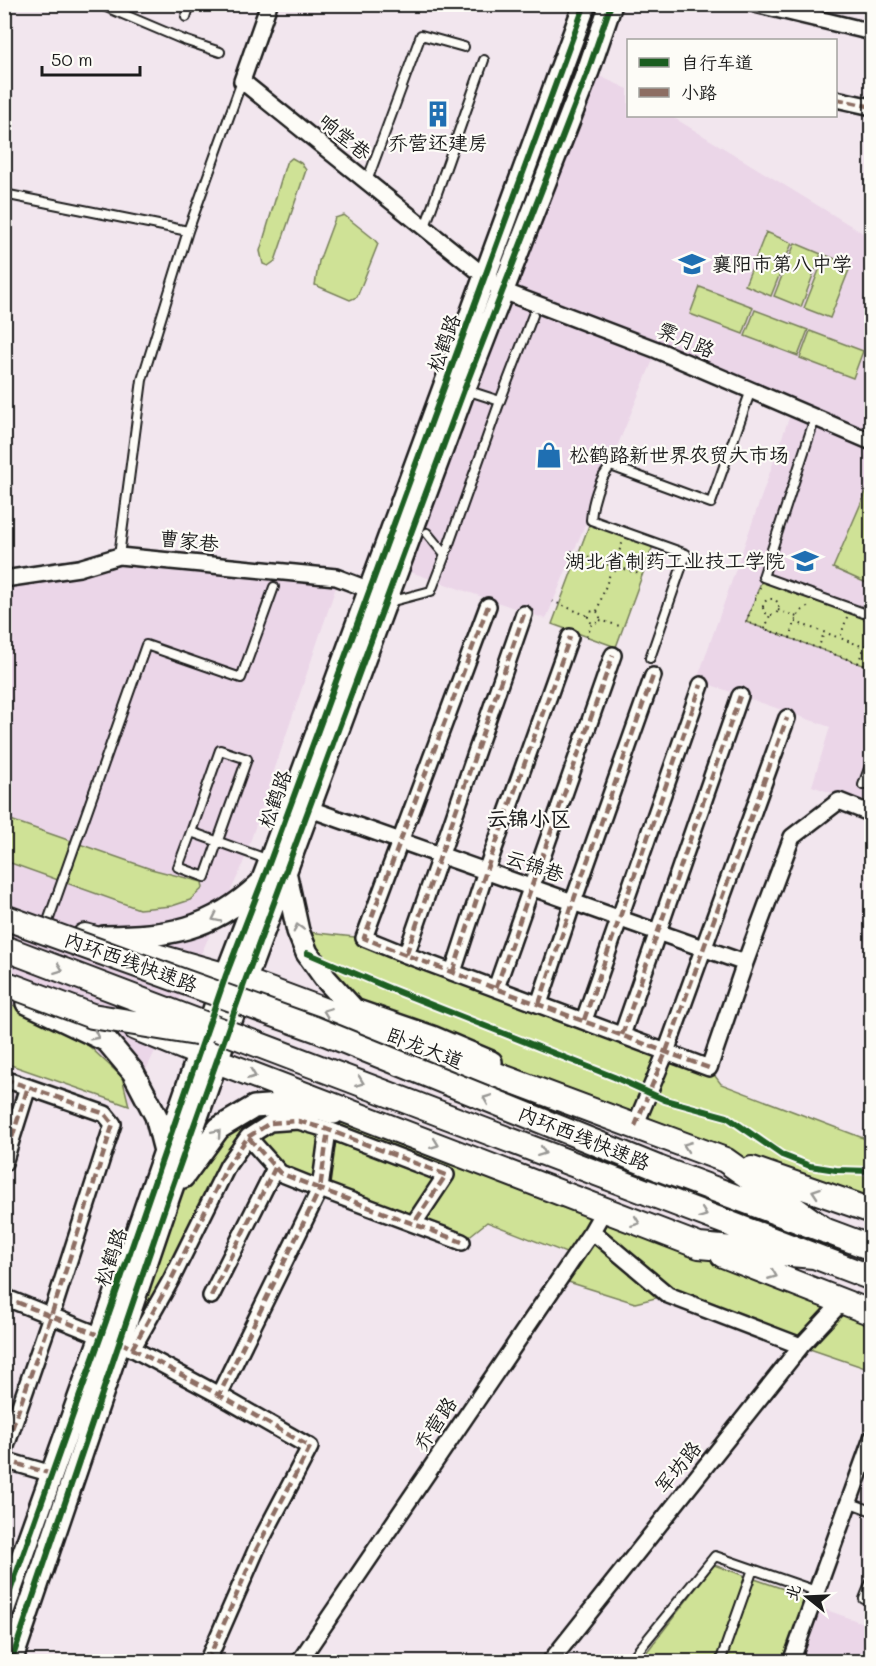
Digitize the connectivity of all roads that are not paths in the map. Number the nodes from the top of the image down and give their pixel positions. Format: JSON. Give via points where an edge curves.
{"nodes":[{"id":1,"x":99,"y":4,"type":"edge"},
{"id":2,"x":190,"y":4,"type":"edge"},
{"id":3,"x":269,"y":4,"type":"edge"},
{"id":4,"x":585,"y":4,"type":"edge"},
{"id":5,"x":611,"y":4,"type":"edge"},
{"id":6,"x":755,"y":4,"type":"edge"},
{"id":7,"x":186,"y":17,"type":"dead end"},
{"id":8,"x":872,"y":32,"type":"edge"},
{"id":9,"x":464,"y":47,"type":"dead end"},
{"id":10,"x":220,"y":52,"type":"dead end"},
{"id":11,"x":484,"y":60,"type":"dead end"},
{"id":12,"x":242,"y":81,"type":"junction"},
{"id":13,"x":837,"y":99,"type":"edge"},
{"id":14,"x":872,"y":108,"type":"edge"},
{"id":15,"x":367,"y":181,"type":"junction"},
{"id":16,"x":4,"y":194,"type":"edge"},
{"id":17,"x":425,"y":227,"type":"junction"},
{"id":18,"x":188,"y":231,"type":"junction"},
{"id":19,"x":486,"y":276,"type":"junction"},
{"id":20,"x":503,"y":291,"type":"junction"},
{"id":21,"x":533,"y":315,"type":"dead end"},
{"id":22,"x":464,"y":390,"type":"junction"},
{"id":23,"x":751,"y":390,"type":"junction"},
{"id":24,"x":500,"y":401,"type":"junction"},
{"id":25,"x":814,"y":418,"type":"junction"},
{"id":26,"x":872,"y":442,"type":"edge"},
{"id":27,"x":427,"y":533,"type":"dead end"},
{"id":28,"x":445,"y":555,"type":"junction"},
{"id":29,"x":119,"y":556,"type":"junction"},
{"id":30,"x":4,"y":579,"type":"edge"},
{"id":31,"x":274,"y":587,"type":"dead end"},
{"id":32,"x":378,"y":596,"type":"junction"},
{"id":33,"x":488,"y":606,"type":"dead end"},
{"id":34,"x":524,"y":614,"type":"dead end"},
{"id":35,"x":872,"y":616,"type":"edge"},
{"id":36,"x":570,"y":638,"type":"dead end"},
{"id":37,"x":613,"y":655,"type":"dead end"},
{"id":38,"x":650,"y":658,"type":"dead end"},
{"id":39,"x":653,"y":676,"type":"dead end"},
{"id":40,"x":701,"y":685,"type":"dead end"},
{"id":41,"x":740,"y":696,"type":"dead end"},
{"id":42,"x":787,"y":718,"type":"dead end"},
{"id":43,"x":872,"y":760,"type":"edge"},
{"id":44,"x":863,"y":785,"type":"dead end"},
{"id":45,"x":310,"y":809,"type":"junction"},
{"id":46,"x":872,"y":814,"type":"edge"},
{"id":47,"x":191,"y":832,"type":"junction"},
{"id":48,"x":400,"y":841,"type":"junction"},
{"id":49,"x":217,"y":842,"type":"junction"},
{"id":50,"x":441,"y":855,"type":"junction"},
{"id":51,"x":270,"y":861,"type":"junction"},
{"id":52,"x":486,"y":871,"type":"junction"},
{"id":53,"x":286,"y":876,"type":"junction"},
{"id":54,"x":262,"y":882,"type":"junction"},
{"id":55,"x":532,"y":887,"type":"junction"},
{"id":56,"x":4,"y":899,"type":"edge"},
{"id":57,"x":573,"y":902,"type":"junction"},
{"id":58,"x":4,"y":908,"type":"edge"},
{"id":59,"x":4,"y":917,"type":"edge"},
{"id":60,"x":619,"y":918,"type":"junction"},
{"id":61,"x":53,"y":926,"type":"junction"},
{"id":62,"x":658,"y":932,"type":"junction"},
{"id":63,"x":4,"y":948,"type":"edge"},
{"id":64,"x":703,"y":948,"type":"junction"},
{"id":65,"x":406,"y":955,"type":"junction"},
{"id":66,"x":745,"y":963,"type":"junction"},
{"id":67,"x":4,"y":971,"type":"edge"},
{"id":68,"x":453,"y":972,"type":"junction"},
{"id":69,"x":236,"y":978,"type":"junction"},
{"id":70,"x":4,"y":983,"type":"edge"},
{"id":71,"x":496,"y":988,"type":"junction"},
{"id":72,"x":4,"y":993,"type":"edge"},
{"id":73,"x":539,"y":1004,"type":"junction"},
{"id":74,"x":584,"y":1020,"type":"junction"},
{"id":75,"x":315,"y":1029,"type":"junction"},
{"id":76,"x":622,"y":1035,"type":"junction"},
{"id":77,"x":666,"y":1052,"type":"junction"},
{"id":78,"x":208,"y":1058,"type":"junction"},
{"id":79,"x":304,"y":1060,"type":"junction"},
{"id":80,"x":4,"y":1079,"type":"edge"},
{"id":81,"x":28,"y":1087,"type":"junction"},
{"id":82,"x":546,"y":1094,"type":"junction"},
{"id":83,"x":383,"y":1124,"type":"junction"},
{"id":84,"x":635,"y":1126,"type":"junction"},
{"id":85,"x":328,"y":1130,"type":"junction"},
{"id":86,"x":248,"y":1137,"type":"junction"},
{"id":87,"x":165,"y":1151,"type":"junction"},
{"id":88,"x":725,"y":1160,"type":"junction"},
{"id":89,"x":4,"y":1163,"type":"edge"},
{"id":90,"x":275,"y":1168,"type":"junction"},
{"id":91,"x":658,"y":1168,"type":"joint"},
{"id":92,"x":320,"y":1188,"type":"junction"},
{"id":93,"x":169,"y":1196,"type":"junction"},
{"id":94,"x":604,"y":1210,"type":"junction"},
{"id":95,"x":872,"y":1211,"type":"edge"},
{"id":96,"x":414,"y":1223,"type":"junction"},
{"id":97,"x":592,"y":1231,"type":"junction"},
{"id":98,"x":825,"y":1231,"type":"junction"},
{"id":99,"x":462,"y":1242,"type":"dead end"},
{"id":100,"x":699,"y":1246,"type":"junction"},
{"id":101,"x":872,"y":1248,"type":"edge"},
{"id":102,"x":814,"y":1256,"type":"junction"},
{"id":103,"x":872,"y":1278,"type":"edge"},
{"id":104,"x":211,"y":1296,"type":"dead end"},
{"id":105,"x":4,"y":1297,"type":"edge"},
{"id":106,"x":843,"y":1302,"type":"junction"},
{"id":107,"x":872,"y":1313,"type":"edge"},
{"id":108,"x":51,"y":1316,"type":"junction"},
{"id":109,"x":118,"y":1342,"type":"junction"},
{"id":110,"x":801,"y":1346,"type":"junction"},
{"id":111,"x":219,"y":1395,"type":"junction"},
{"id":112,"x":872,"y":1438,"type":"edge"},
{"id":113,"x":4,"y":1452,"type":"edge"},
{"id":114,"x":4,"y":1460,"type":"edge"},
{"id":115,"x":52,"y":1474,"type":"junction"},
{"id":116,"x":848,"y":1502,"type":"junction"},
{"id":117,"x":872,"y":1511,"type":"edge"},
{"id":118,"x":753,"y":1569,"type":"junction"},
{"id":119,"x":872,"y":1579,"type":"edge"},
{"id":120,"x":816,"y":1591,"type":"junction"},
{"id":121,"x":864,"y":1599,"type":"dead end"},
{"id":122,"x":4,"y":1608,"type":"edge"},
{"id":123,"x":11,"y":1662,"type":"edge"},
{"id":124,"x":207,"y":1662,"type":"edge"},
{"id":125,"x":299,"y":1662,"type":"edge"},
{"id":126,"x":550,"y":1662,"type":"edge"},
{"id":127,"x":629,"y":1662,"type":"edge"},
{"id":128,"x":720,"y":1662,"type":"edge"},
{"id":129,"x":791,"y":1662,"type":"edge"}],
"edges":[{"from":1,"to":10,"type":"lane"},
{"from":2,"to":7,"type":"lane"},
{"from":3,"to":12,"type":"street"},
{"from":4,"to":19,"type":"main road","name":"松鹤路"},
{"from":5,"to":20,"type":"main road","name":"松鹤路"},
{"from":6,"to":8,"type":"street"},
{"from":9,"to":15,"type":"lane","via":[[421,34]]},
{"from":11,"to":17,"type":"lane"},
{"from":12,"to":15,"type":"street","name":"响堂巷"},
{"from":12,"to":18,"type":"lane"},
{"from":13,"to":14,"type":"street"},
{"from":15,"to":17,"type":"street","name":"响堂巷"},
{"from":16,"to":18,"type":"lane"},
{"from":17,"to":19,"type":"street","name":"响堂巷"},
{"from":18,"to":29,"type":"lane","via":[[142,380]]},
{"from":19,"to":20,"type":"street","name":"霁月路"},
{"from":19,"to":32,"type":"main road","name":"松鹤路"},
{"from":20,"to":22,"type":"main road","name":"松鹤路"},
{"from":20,"to":23,"type":"street","name":"霁月路"},
{"from":21,"to":24,"type":"lane"},
{"from":22,"to":24,"type":"lane"},
{"from":22,"to":32,"type":"main road","name":"松鹤路"},
{"from":23,"to":25,"type":"street","name":"霁月路"},
{"from":23,"to":38,"type":"lane","via":[[711,503],[611,466],[606,471],[591,520],[686,554]]},
{"from":24,"to":28,"type":"lane"},
{"from":25,"to":26,"type":"street","name":"霁月路"},
{"from":25,"to":35,"type":"lane","via":[[763,577]]},
{"from":27,"to":28,"type":"lane"},
{"from":28,"to":32,"type":"lane","via":[[431,591]]},
{"from":29,"to":30,"type":"street","name":"曹家巷","via":[[79,568]]},
{"from":29,"to":32,"type":"street","name":"曹家巷","via":[[336,577]]},
{"from":31,"to":61,"type":"lane","via":[[241,678],[146,645]]},
{"from":32,"to":45,"type":"main road","name":"松鹤路"},
{"from":32,"to":51,"type":"main road","name":"松鹤路"},
{"from":33,"to":48,"type":"street"},
{"from":34,"to":50,"type":"street"},
{"from":36,"to":52,"type":"street"},
{"from":37,"to":55,"type":"street"},
{"from":39,"to":57,"type":"street"},
{"from":40,"to":60,"type":"street"},
{"from":41,"to":62,"type":"street"},
{"from":42,"to":64,"type":"street"},
{"from":43,"to":44,"type":"lane"},
{"from":45,"to":48,"type":"street","name":"云锦巷"},
{"from":45,"to":53,"type":"main road","name":"松鹤路"},
{"from":46,"to":66,"type":"street","via":[[839,801],[792,837]]},
{"from":47,"to":49,"type":"lane"},
{"from":47,"to":49,"type":"lane","via":[[178,867],[205,877]]},
{"from":47,"to":49,"type":"lane","via":[[219,750],[247,759]]},
{"from":48,"to":50,"type":"street","name":"云锦巷"},
{"from":48,"to":65,"type":"street","via":[[363,938]]},
{"from":49,"to":51,"type":"lane"},
{"from":50,"to":52,"type":"street","name":"云锦巷"},
{"from":50,"to":65,"type":"street"},
{"from":51,"to":54,"type":"main road","name":"松鹤路"},
{"from":52,"to":55,"type":"street","name":"云锦巷"},
{"from":52,"to":68,"type":"street"},
{"from":53,"to":69,"type":"main road","name":"松鹤路"},
{"from":82,"to":53,"type":"main road","one_way":true,"via":[[482,1057],[354,1010],[307,953]]},
{"from":54,"to":61,"type":"main road","one_way":true,"via":[[225,913],[187,929],[89,938]]},
{"from":54,"to":69,"type":"main road","name":"松鹤路"},
{"from":55,"to":57,"type":"street","name":"云锦巷"},
{"from":55,"to":71,"type":"street"},
{"from":56,"to":75,"type":"highway","bridge":true,"via":[[120,943],[205,990]]},
{"from":57,"to":60,"type":"street","name":"云锦巷"},
{"from":57,"to":73,"type":"street"},
{"from":58,"to":61,"type":"highway","name":"卧龙大道"},
{"from":59,"to":75,"type":"highway","name":"内环西线快速路","bridge":true},
{"from":60,"to":62,"type":"street","name":"云锦巷"},
{"from":60,"to":74,"type":"street"},
{"from":61,"to":69,"type":"highway","name":"卧龙大道"},
{"from":62,"to":64,"type":"street","name":"云锦巷"},
{"from":62,"to":76,"type":"street"},
{"from":63,"to":79,"type":"highway","name":"内环西线快速路","one_way":true,"bridge":true},
{"from":64,"to":66,"type":"street","name":"云锦巷"},
{"from":64,"to":77,"type":"street"},
{"from":65,"to":68,"type":"street"},
{"from":66,"to":77,"type":"street","via":[[709,1068]]},
{"from":67,"to":78,"type":"highway"},
{"from":68,"to":71,"type":"street"},
{"from":69,"to":78,"type":"main road","name":"松鹤路"},
{"from":82,"to":69,"type":"highway","name":"卧龙大道","one_way":true},
{"from":70,"to":79,"type":"highway","bridge":true,"via":[[92,1016],[188,1030]]},
{"from":71,"to":73,"type":"street"},
{"from":72,"to":87,"type":"main road","one_way":true,"via":[[107,1041],[133,1072],[156,1116]]},
{"from":73,"to":74,"type":"street"},
{"from":74,"to":76,"type":"street"},
{"from":91,"to":75,"type":"highway","name":"内环西线快速路","one_way":true,"bridge":true},
{"from":76,"to":77,"type":"street"},
{"from":77,"to":84,"type":"street"},
{"from":78,"to":83,"type":"highway","one_way":true},
{"from":78,"to":87,"type":"main road","name":"松鹤路"},
{"from":78,"to":93,"type":"main road","name":"松鹤路"},
{"from":79,"to":102,"type":"highway","name":"内环西线快速路","one_way":true,"bridge":true},
{"from":80,"to":81,"type":"street"},
{"from":81,"to":89,"type":"street"},
{"from":81,"to":108,"type":"street","via":[[105,1114],[113,1124]]},
{"from":82,"to":84,"type":"highway","name":"卧龙大道"},
{"from":93,"to":83,"type":"main road","one_way":true,"via":[[219,1128],[255,1107],[321,1109]]},
{"from":83,"to":94,"type":"highway","one_way":true},
{"from":88,"to":84,"type":"highway","name":"卧龙大道","one_way":true},
{"from":85,"to":86,"type":"street","via":[[298,1121],[270,1123]]},
{"from":85,"to":92,"type":"street"},
{"from":85,"to":96,"type":"street","via":[[446,1175]]},
{"from":86,"to":90,"type":"street"},
{"from":86,"to":109,"type":"street","via":[[228,1165],[171,1280]]},
{"from":87,"to":109,"type":"main road","name":"松鹤路"},
{"from":95,"to":88,"type":"highway","one_way":true},
{"from":88,"to":98,"type":"highway","name":"卧龙大道"},
{"from":90,"to":92,"type":"street"},
{"from":90,"to":104,"type":"street"},
{"from":91,"to":98,"type":"highway","name":"卧龙大道"},
{"from":92,"to":96,"type":"street"},
{"from":92,"to":111,"type":"street"},
{"from":93,"to":109,"type":"main road","name":"松鹤路"},
{"from":94,"to":97,"type":"street","name":"乔营路"},
{"from":94,"to":100,"type":"highway","one_way":true},
{"from":96,"to":99,"type":"street"},
{"from":97,"to":110,"type":"street","via":[[668,1295]]},
{"from":97,"to":125,"type":"street","name":"乔营路"},
{"from":98,"to":101,"type":"highway","name":"卧龙大道"},
{"from":100,"to":102,"type":"highway"},
{"from":100,"to":106,"type":"highway","one_way":true},
{"from":102,"to":103,"type":"highway"},
{"from":105,"to":108,"type":"street"},
{"from":106,"to":107,"type":"highway"},
{"from":106,"to":110,"type":"street","name":"军坊路"},
{"from":108,"to":109,"type":"street"},
{"from":108,"to":113,"type":"street"},
{"from":109,"to":111,"type":"street"},
{"from":109,"to":115,"type":"main road","name":"松鹤路"},
{"from":109,"to":123,"type":"main road","name":"松鹤路"},
{"from":110,"to":126,"type":"street","name":"军坊路"},
{"from":111,"to":124,"type":"street","via":[[310,1447],[257,1548]]},
{"from":112,"to":116,"type":"street"},
{"from":114,"to":115,"type":"street"},
{"from":115,"to":122,"type":"main road","name":"松鹤路"},
{"from":116,"to":117,"type":"lane"},
{"from":116,"to":120,"type":"street"},
{"from":118,"to":120,"type":"lane"},
{"from":118,"to":127,"type":"lane","via":[[715,1556]]},
{"from":118,"to":128,"type":"lane"},
{"from":119,"to":121,"type":"lane"},
{"from":120,"to":129,"type":"street"}]}
